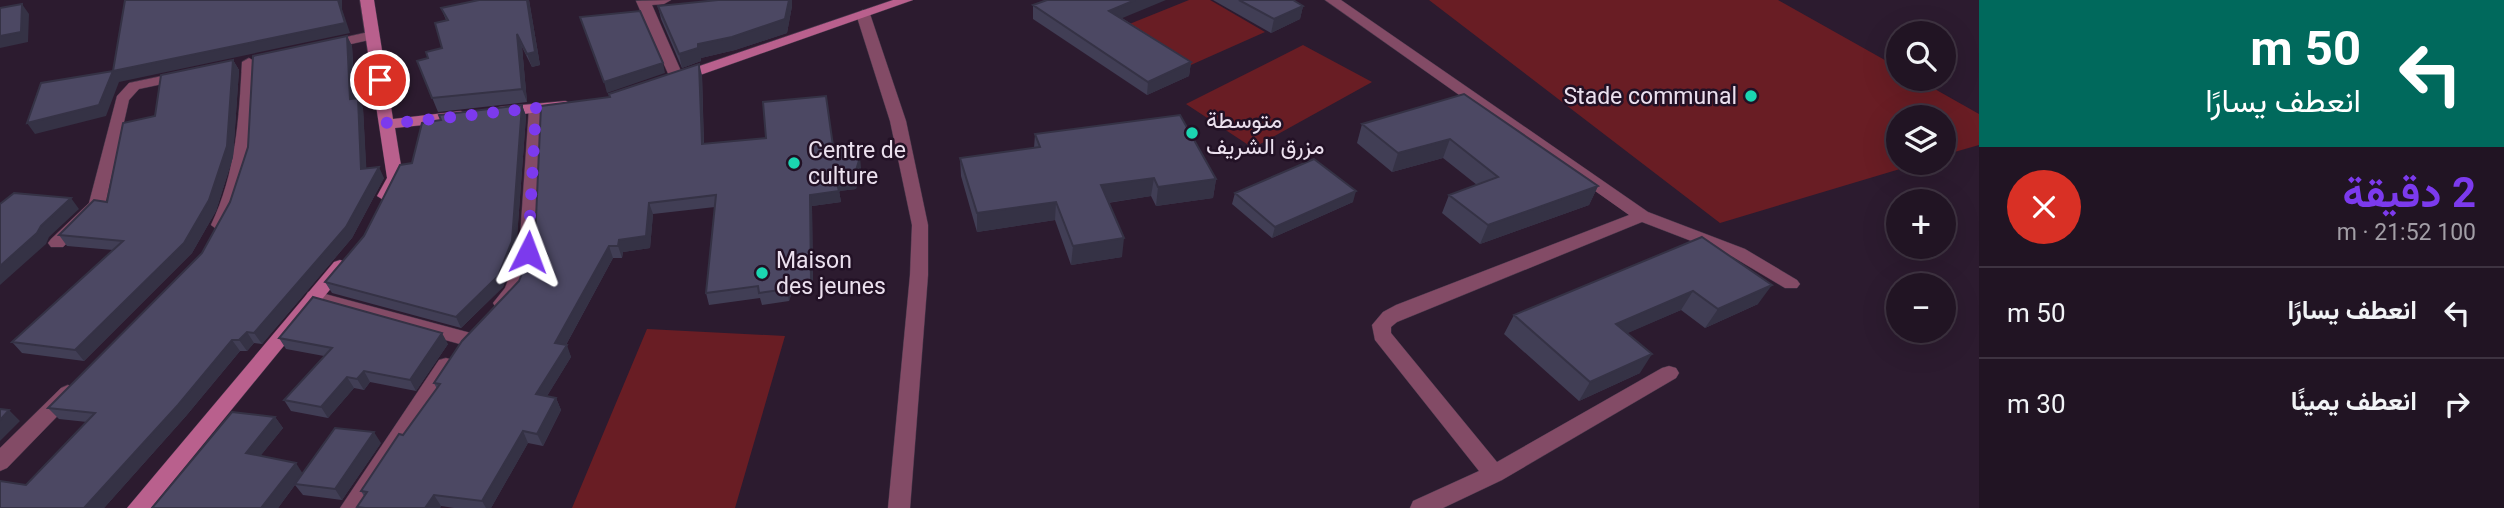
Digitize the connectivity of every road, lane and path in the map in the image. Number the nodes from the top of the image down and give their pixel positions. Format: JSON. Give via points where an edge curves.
{"nodes":[{"id":1,"x":367,"y":0,"type":"edge"},
{"id":2,"x":664,"y":0,"type":"edge"},
{"id":3,"x":906,"y":0,"type":"edge"},
{"id":4,"x":1332,"y":0,"type":"edge"},
{"id":5,"x":643,"y":1,"type":"edge"},
{"id":6,"x":863,"y":14,"type":"junction"},
{"id":7,"x":373,"y":35,"type":"junction"},
{"id":8,"x":311,"y":49,"type":"edge"},
{"id":9,"x":249,"y":62,"type":"dead end"},
{"id":10,"x":198,"y":73,"type":"edge"},
{"id":11,"x":584,"y":103,"type":"edge"},
{"id":12,"x":536,"y":108,"type":"junction"},
{"id":13,"x":387,"y":124,"type":"junction"},
{"id":14,"x":378,"y":209,"type":"edge"},
{"id":15,"x":1642,"y":216,"type":"junction"},
{"id":16,"x":214,"y":235,"type":"edge"},
{"id":17,"x":57,"y":243,"type":"edge"},
{"id":18,"x":353,"y":251,"type":"edge"},
{"id":19,"x":1791,"y":284,"type":"dead end"},
{"id":20,"x":314,"y":297,"type":"junction"},
{"id":21,"x":476,"y":329,"type":"junction"},
{"id":22,"x":1669,"y":373,"type":"dead end"},
{"id":23,"x":76,"y":385,"type":"edge"},
{"id":24,"x":0,"y":462,"type":"edge"},
{"id":25,"x":1494,"y":474,"type":"junction"},
{"id":26,"x":138,"y":508,"type":"edge"},
{"id":27,"x":351,"y":508,"type":"edge"},
{"id":28,"x":899,"y":508,"type":"edge"},
{"id":29,"x":1421,"y":508,"type":"edge"}],
"edges":[{"from":1,"to":7,"type":"street"},
{"from":2,"to":5,"type":"street"},
{"from":3,"to":6,"type":"street"},
{"from":4,"to":15,"type":"street"},
{"from":5,"to":6,"type":"street","via":[[671,80]]},
{"from":6,"to":28,"type":"street","via":[[898,121],[920,225]]},
{"from":7,"to":8,"type":"street"},
{"from":7,"to":13,"type":"street"},
{"from":9,"to":16,"type":"street","via":[[244,158]]},
{"from":10,"to":17,"type":"street","via":[[134,86],[122,99],[97,205]]},
{"from":11,"to":12,"type":"street"},
{"from":12,"to":13,"type":"street"},
{"from":12,"to":21,"type":"street","via":[[528,252],[513,292]]},
{"from":13,"to":14,"type":"street","via":[[395,177]]},
{"from":15,"to":19,"type":"street","via":[[1740,253]]},
{"from":15,"to":25,"type":"street","via":[[1403,310],[1381,325],[1382,335]]},
{"from":18,"to":20,"type":"street"},
{"from":20,"to":21,"type":"street"},
{"from":20,"to":26,"type":"street"},
{"from":21,"to":27,"type":"street","via":[[459,346]]},
{"from":22,"to":25,"type":"street"},
{"from":23,"to":24,"type":"street"},
{"from":25,"to":29,"type":"street"}]}
